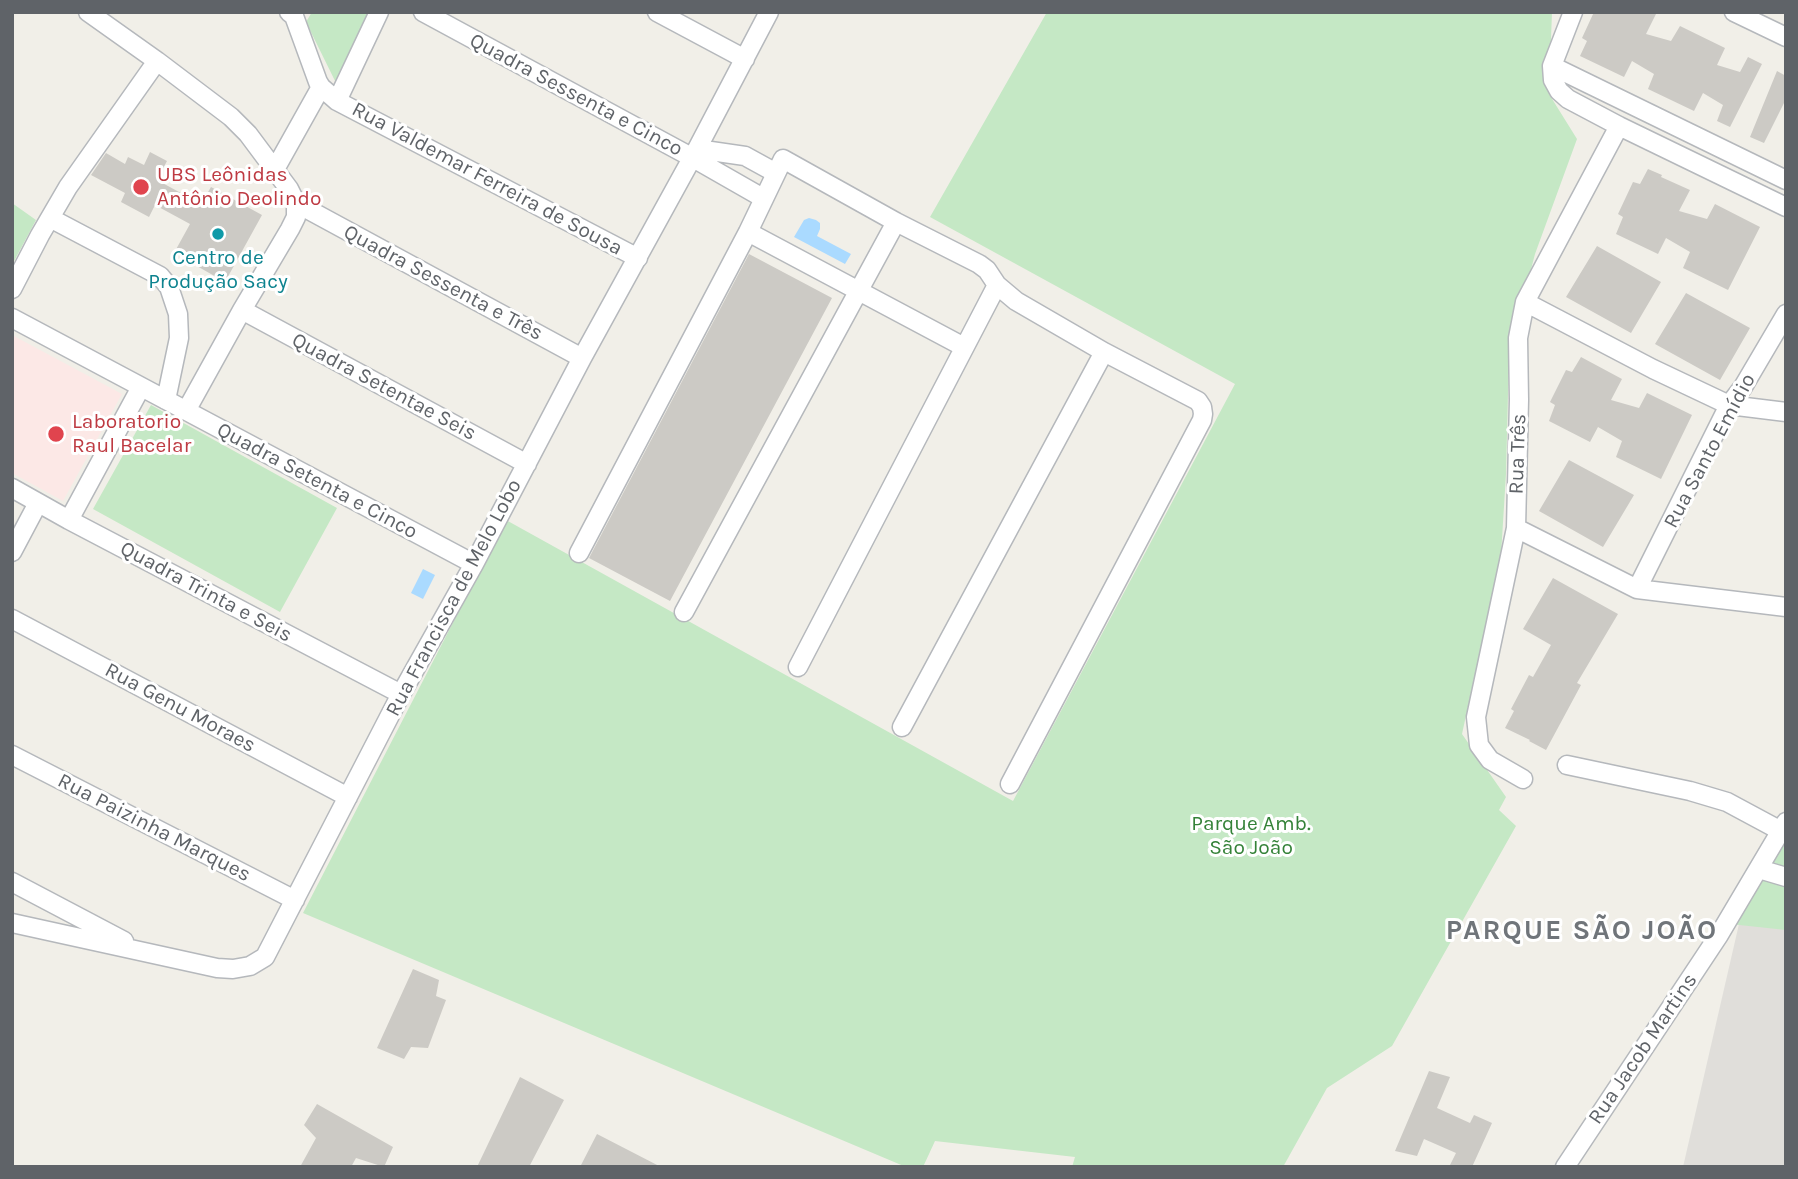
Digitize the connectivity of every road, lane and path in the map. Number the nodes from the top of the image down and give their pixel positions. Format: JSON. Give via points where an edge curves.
{"nodes":[{"id":1,"x":88,"y":12,"type":"edge"},
{"id":2,"x":379,"y":12,"type":"edge"},
{"id":3,"x":423,"y":12,"type":"edge"},
{"id":4,"x":657,"y":12,"type":"edge"},
{"id":5,"x":769,"y":12,"type":"edge"},
{"id":6,"x":1573,"y":12,"type":"edge"},
{"id":7,"x":1734,"y":12,"type":"edge"},
{"id":8,"x":293,"y":13,"type":"edge"},
{"id":9,"x":1786,"y":37,"type":"edge"},
{"id":10,"x":746,"y":59,"type":"junction"},
{"id":11,"x":157,"y":61,"type":"junction"},
{"id":12,"x":1552,"y":66,"type":"junction"},
{"id":13,"x":321,"y":87,"type":"junction"},
{"id":14,"x":337,"y":101,"type":"junction"},
{"id":15,"x":1619,"y":126,"type":"junction"},
{"id":16,"x":695,"y":153,"type":"junction"},
{"id":17,"x":274,"y":171,"type":"junction"},
{"id":18,"x":776,"y":173,"type":"junction"},
{"id":19,"x":1786,"y":180,"type":"edge"},
{"id":20,"x":764,"y":198,"type":"junction"},
{"id":21,"x":296,"y":203,"type":"junction"},
{"id":22,"x":1786,"y":208,"type":"edge"},
{"id":23,"x":50,"y":218,"type":"junction"},
{"id":24,"x":896,"y":222,"type":"junction"},
{"id":25,"x":748,"y":232,"type":"junction"},
{"id":26,"x":638,"y":258,"type":"junction"},
{"id":27,"x":997,"y":285,"type":"junction"},
{"id":28,"x":12,"y":289,"type":"edge"},
{"id":29,"x":859,"y":290,"type":"junction"},
{"id":30,"x":1525,"y":302,"type":"junction"},
{"id":31,"x":242,"y":310,"type":"junction"},
{"id":32,"x":1786,"y":314,"type":"edge"},
{"id":33,"x":12,"y":318,"type":"edge"},
{"id":34,"x":964,"y":347,"type":"junction"},
{"id":35,"x":1104,"y":352,"type":"junction"},
{"id":36,"x":582,"y":358,"type":"junction"},
{"id":37,"x":141,"y":387,"type":"junction"},
{"id":38,"x":166,"y":400,"type":"junction"},
{"id":39,"x":1729,"y":405,"type":"junction"},
{"id":40,"x":186,"y":411,"type":"junction"},
{"id":41,"x":1786,"y":412,"type":"edge"},
{"id":42,"x":527,"y":464,"type":"junction"},
{"id":43,"x":12,"y":488,"type":"edge"},
{"id":44,"x":38,"y":503,"type":"junction"},
{"id":45,"x":69,"y":520,"type":"junction"},
{"id":46,"x":1516,"y":528,"type":"junction"},
{"id":47,"x":12,"y":552,"type":"edge"},
{"id":48,"x":579,"y":552,"type":"dead end"},
{"id":49,"x":474,"y":564,"type":"junction"},
{"id":50,"x":1637,"y":589,"type":"junction"},
{"id":51,"x":1786,"y":607,"type":"edge"},
{"id":52,"x":684,"y":612,"type":"dead end"},
{"id":53,"x":12,"y":619,"type":"edge"},
{"id":54,"x":798,"y":667,"type":"dead end"},
{"id":55,"x":401,"y":694,"type":"junction"},
{"id":56,"x":902,"y":727,"type":"dead end"},
{"id":57,"x":12,"y":755,"type":"edge"},
{"id":58,"x":1567,"y":765,"type":"dead end"},
{"id":59,"x":1523,"y":779,"type":"dead end"},
{"id":60,"x":1010,"y":784,"type":"dead end"},
{"id":61,"x":348,"y":797,"type":"junction"},
{"id":62,"x":1783,"y":826,"type":"edge"},
{"id":63,"x":1759,"y":870,"type":"junction"},
{"id":64,"x":1786,"y":877,"type":"edge"},
{"id":65,"x":12,"y":882,"type":"edge"},
{"id":66,"x":295,"y":900,"type":"junction"},
{"id":67,"x":12,"y":922,"type":"edge"},
{"id":68,"x":146,"y":953,"type":"junction"},
{"id":69,"x":1565,"y":1167,"type":"edge"}],
"edges":[{"from":1,"to":11,"type":"street","name":"Quadra Sessenta e Três"},
{"from":2,"to":14,"type":"street"},
{"from":3,"to":16,"type":"street","name":"Quadra Sessenta e Cinco"},
{"from":4,"to":10,"type":"street"},
{"from":5,"to":10,"type":"street","name":"Rua Francisca de Melo Lobo"},
{"from":6,"to":12,"type":"street"},
{"from":7,"to":9,"type":"street"},
{"from":8,"to":13,"type":"street"},
{"from":10,"to":16,"type":"street","name":"Rua Francisca de Melo Lobo"},
{"from":11,"to":17,"type":"street","name":"Quadra Sessenta e Três","via":[[231,117]]},
{"from":11,"to":23,"type":"street"},
{"from":12,"to":15,"type":"street","via":[[1559,91]]},
{"from":12,"to":19,"type":"street"},
{"from":13,"to":14,"type":"street","name":"Rua Valdemar Ferreira de Sousa"},
{"from":13,"to":17,"type":"street"},
{"from":14,"to":26,"type":"street","name":"Rua Valdemar Ferreira de Sousa"},
{"from":15,"to":22,"type":"street"},
{"from":15,"to":30,"type":"street","name":"Rua Três"},
{"from":16,"to":18,"type":"street","via":[[745,156]]},
{"from":16,"to":20,"type":"street","name":"Quadra Sessenta e Cinco"},
{"from":16,"to":26,"type":"street","name":"Rua Francisca de Melo Lobo"},
{"from":17,"to":21,"type":"street","name":"Quadra Sessenta e Três"},
{"from":18,"to":20,"type":"street"},
{"from":18,"to":24,"type":"street","via":[[783,159]]},
{"from":20,"to":25,"type":"street"},
{"from":21,"to":31,"type":"street","via":[[290,229]]},
{"from":21,"to":36,"type":"street","name":"Quadra Sessenta e Três"},
{"from":23,"to":28,"type":"street"},
{"from":23,"to":38,"type":"street","via":[[160,276],[169,287],[178,314],[179,338]]},
{"from":24,"to":27,"type":"street","via":[[979,264]]},
{"from":24,"to":29,"type":"street"},
{"from":25,"to":29,"type":"street"},
{"from":25,"to":48,"type":"street"},
{"from":26,"to":36,"type":"street","name":"Rua Francisca de Melo Lobo"},
{"from":27,"to":34,"type":"street"},
{"from":27,"to":35,"type":"street"},
{"from":29,"to":34,"type":"street"},
{"from":29,"to":52,"type":"street"},
{"from":30,"to":39,"type":"street"},
{"from":30,"to":46,"type":"street","name":"Rua Três","via":[[1518,338]]},
{"from":31,"to":40,"type":"street"},
{"from":31,"to":42,"type":"street","name":"Quadra Setentae Seis"},
{"from":32,"to":39,"type":"street","name":"Rua Santo Emídio"},
{"from":33,"to":37,"type":"street","name":"Quadra Setenta e Cinco"},
{"from":34,"to":54,"type":"street"},
{"from":35,"to":56,"type":"street"},
{"from":35,"to":60,"type":"street","via":[[1198,401],[1202,420]]},
{"from":36,"to":42,"type":"street","name":"Rua Francisca de Melo Lobo"},
{"from":37,"to":38,"type":"street","name":"Quadra Setenta e Cinco"},
{"from":37,"to":45,"type":"street"},
{"from":38,"to":40,"type":"street","name":"Quadra Setenta e Cinco"},
{"from":39,"to":41,"type":"street"},
{"from":39,"to":50,"type":"street","name":"Rua Santo Emídio"},
{"from":40,"to":49,"type":"street","name":"Quadra Setenta e Cinco"},
{"from":42,"to":49,"type":"street","name":"Rua Francisca de Melo Lobo"},
{"from":43,"to":44,"type":"street","name":"Quadra Trinta e Seis"},
{"from":44,"to":45,"type":"street","name":"Quadra Trinta e Seis"},
{"from":44,"to":47,"type":"street"},
{"from":45,"to":55,"type":"street","name":"Quadra Trinta e Seis"},
{"from":46,"to":50,"type":"street"},
{"from":46,"to":59,"type":"street","name":"Rua Três","via":[[1476,717],[1479,746],[1490,760]]},
{"from":49,"to":55,"type":"street","name":"Rua Francisca de Melo Lobo"},
{"from":50,"to":51,"type":"street"},
{"from":53,"to":61,"type":"street","name":"Rua Genu Moraes"},
{"from":55,"to":61,"type":"street","name":"Rua Francisca de Melo Lobo"},
{"from":57,"to":66,"type":"street","name":"Rua Paizinha Marques"},
{"from":58,"to":62,"type":"street","via":[[1690,791]]},
{"from":61,"to":66,"type":"street","name":"Rua Francisca de Melo Lobo"},
{"from":62,"to":63,"type":"street","name":"Rua Jacob Martins"},
{"from":63,"to":64,"type":"street"},
{"from":63,"to":69,"type":"street","name":"Rua Jacob Martins"},
{"from":65,"to":68,"type":"street"},
{"from":66,"to":68,"type":"street","name":"Rua Francisca de Melo Lobo","via":[[265,957],[250,966],[217,968]]},
{"from":67,"to":68,"type":"street","name":"Rua Francisca de Melo Lobo"}]}
